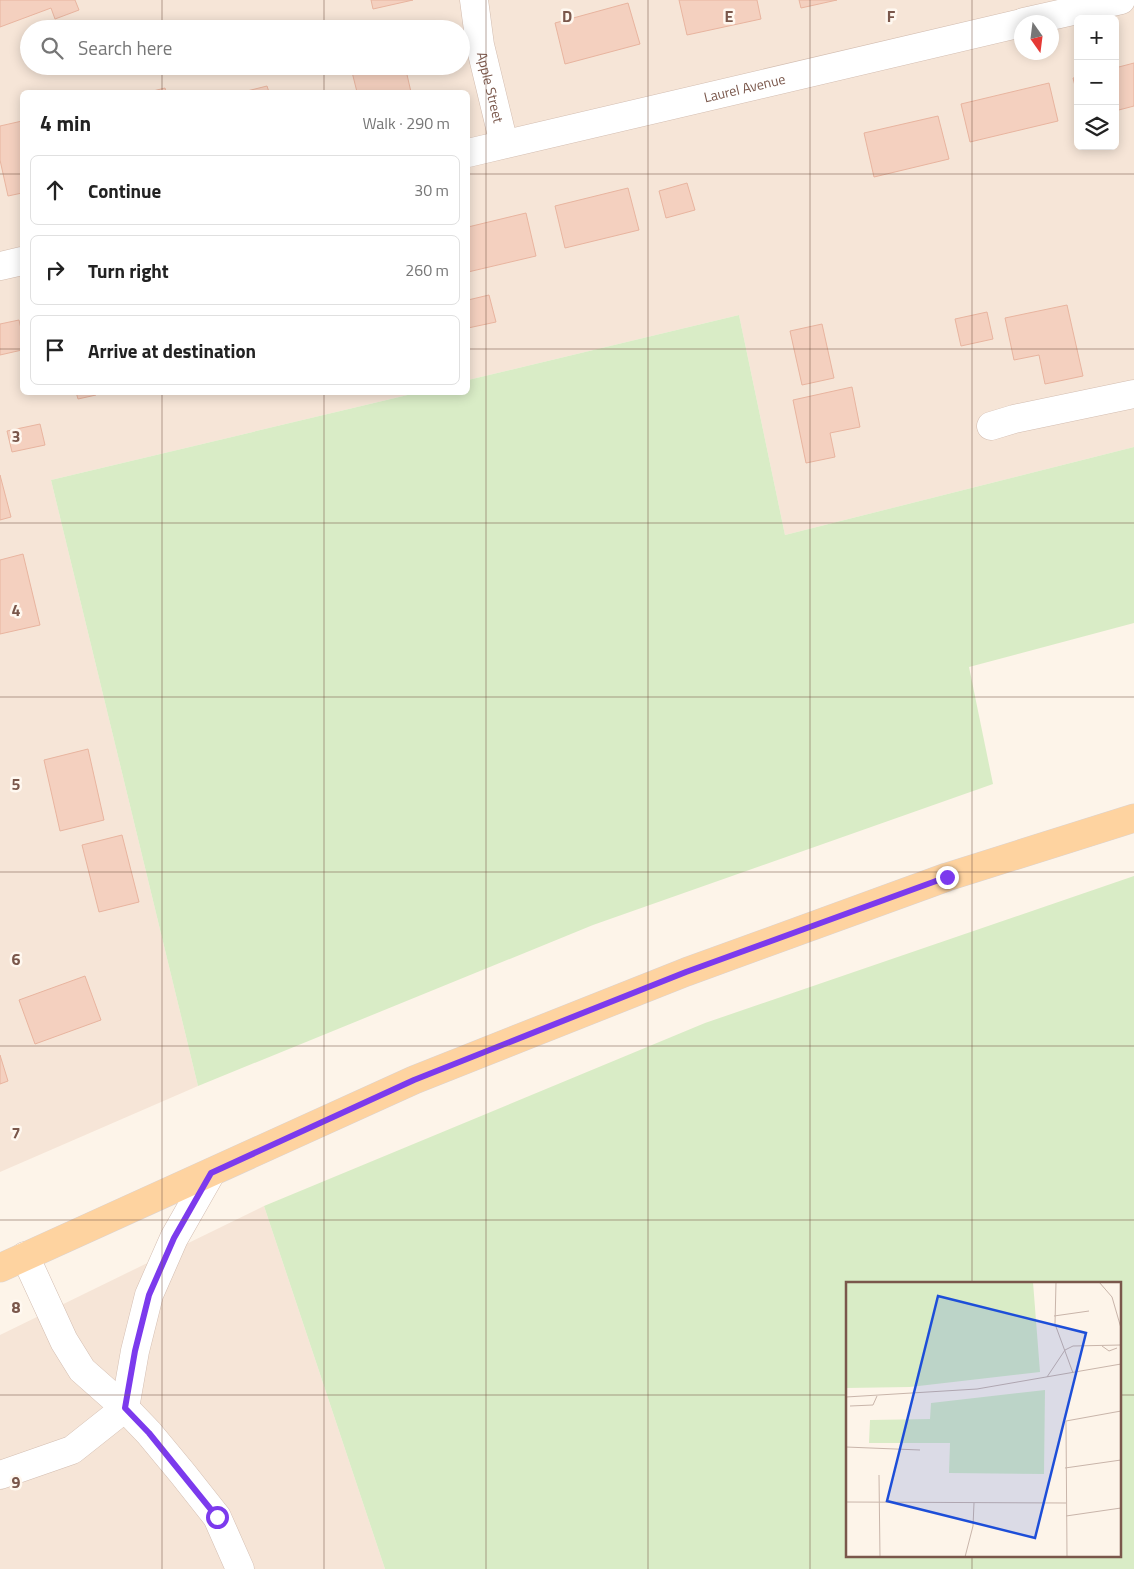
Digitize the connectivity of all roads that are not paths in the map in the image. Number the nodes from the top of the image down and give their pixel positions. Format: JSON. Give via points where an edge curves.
{"nodes":[{"id":1,"x":474,"y":0,"type":"edge"},
{"id":2,"x":1121,"y":0,"type":"edge"},
{"id":3,"x":1057,"y":15,"type":"edge"},
{"id":4,"x":1014,"y":25,"type":"edge"},
{"id":5,"x":504,"y":144,"type":"junction"},
{"id":6,"x":470,"y":152,"type":"edge"},
{"id":7,"x":20,"y":261,"type":"edge"},
{"id":8,"x":0,"y":266,"type":"edge"},
{"id":9,"x":1134,"y":394,"type":"edge"},
{"id":10,"x":991,"y":426,"type":"dead end"},
{"id":11,"x":1134,"y":818,"type":"edge"},
{"id":12,"x":211,"y":1173,"type":"junction"},
{"id":13,"x":25,"y":1256,"type":"junction"},
{"id":14,"x":0,"y":1268,"type":"edge"},
{"id":15,"x":125,"y":1408,"type":"junction"},
{"id":16,"x":0,"y":1474,"type":"edge"},
{"id":17,"x":240,"y":1569,"type":"edge"}],
"edges":[{"from":1,"to":5,"type":"street","name":"Apple Street","via":[[480,45]]},
{"from":2,"to":3,"type":"street","name":"Laurel Avenue"},
{"from":4,"to":5,"type":"street","name":"Laurel Avenue"},
{"from":5,"to":6,"type":"street","name":"Laurel Avenue"},
{"from":7,"to":8,"type":"street"},
{"from":9,"to":10,"type":"street"},
{"from":11,"to":12,"type":"main road","via":[[947,877],[686,972],[414,1080]]},
{"from":12,"to":13,"type":"main road"},
{"from":12,"to":15,"type":"street","via":[[174,1238],[149,1295]]},
{"from":13,"to":14,"type":"main road"},
{"from":13,"to":15,"type":"street","via":[[64,1341],[82,1370]]},
{"from":15,"to":16,"type":"street","via":[[72,1450]]},
{"from":15,"to":17,"type":"street","via":[[217,1517]]}]}
